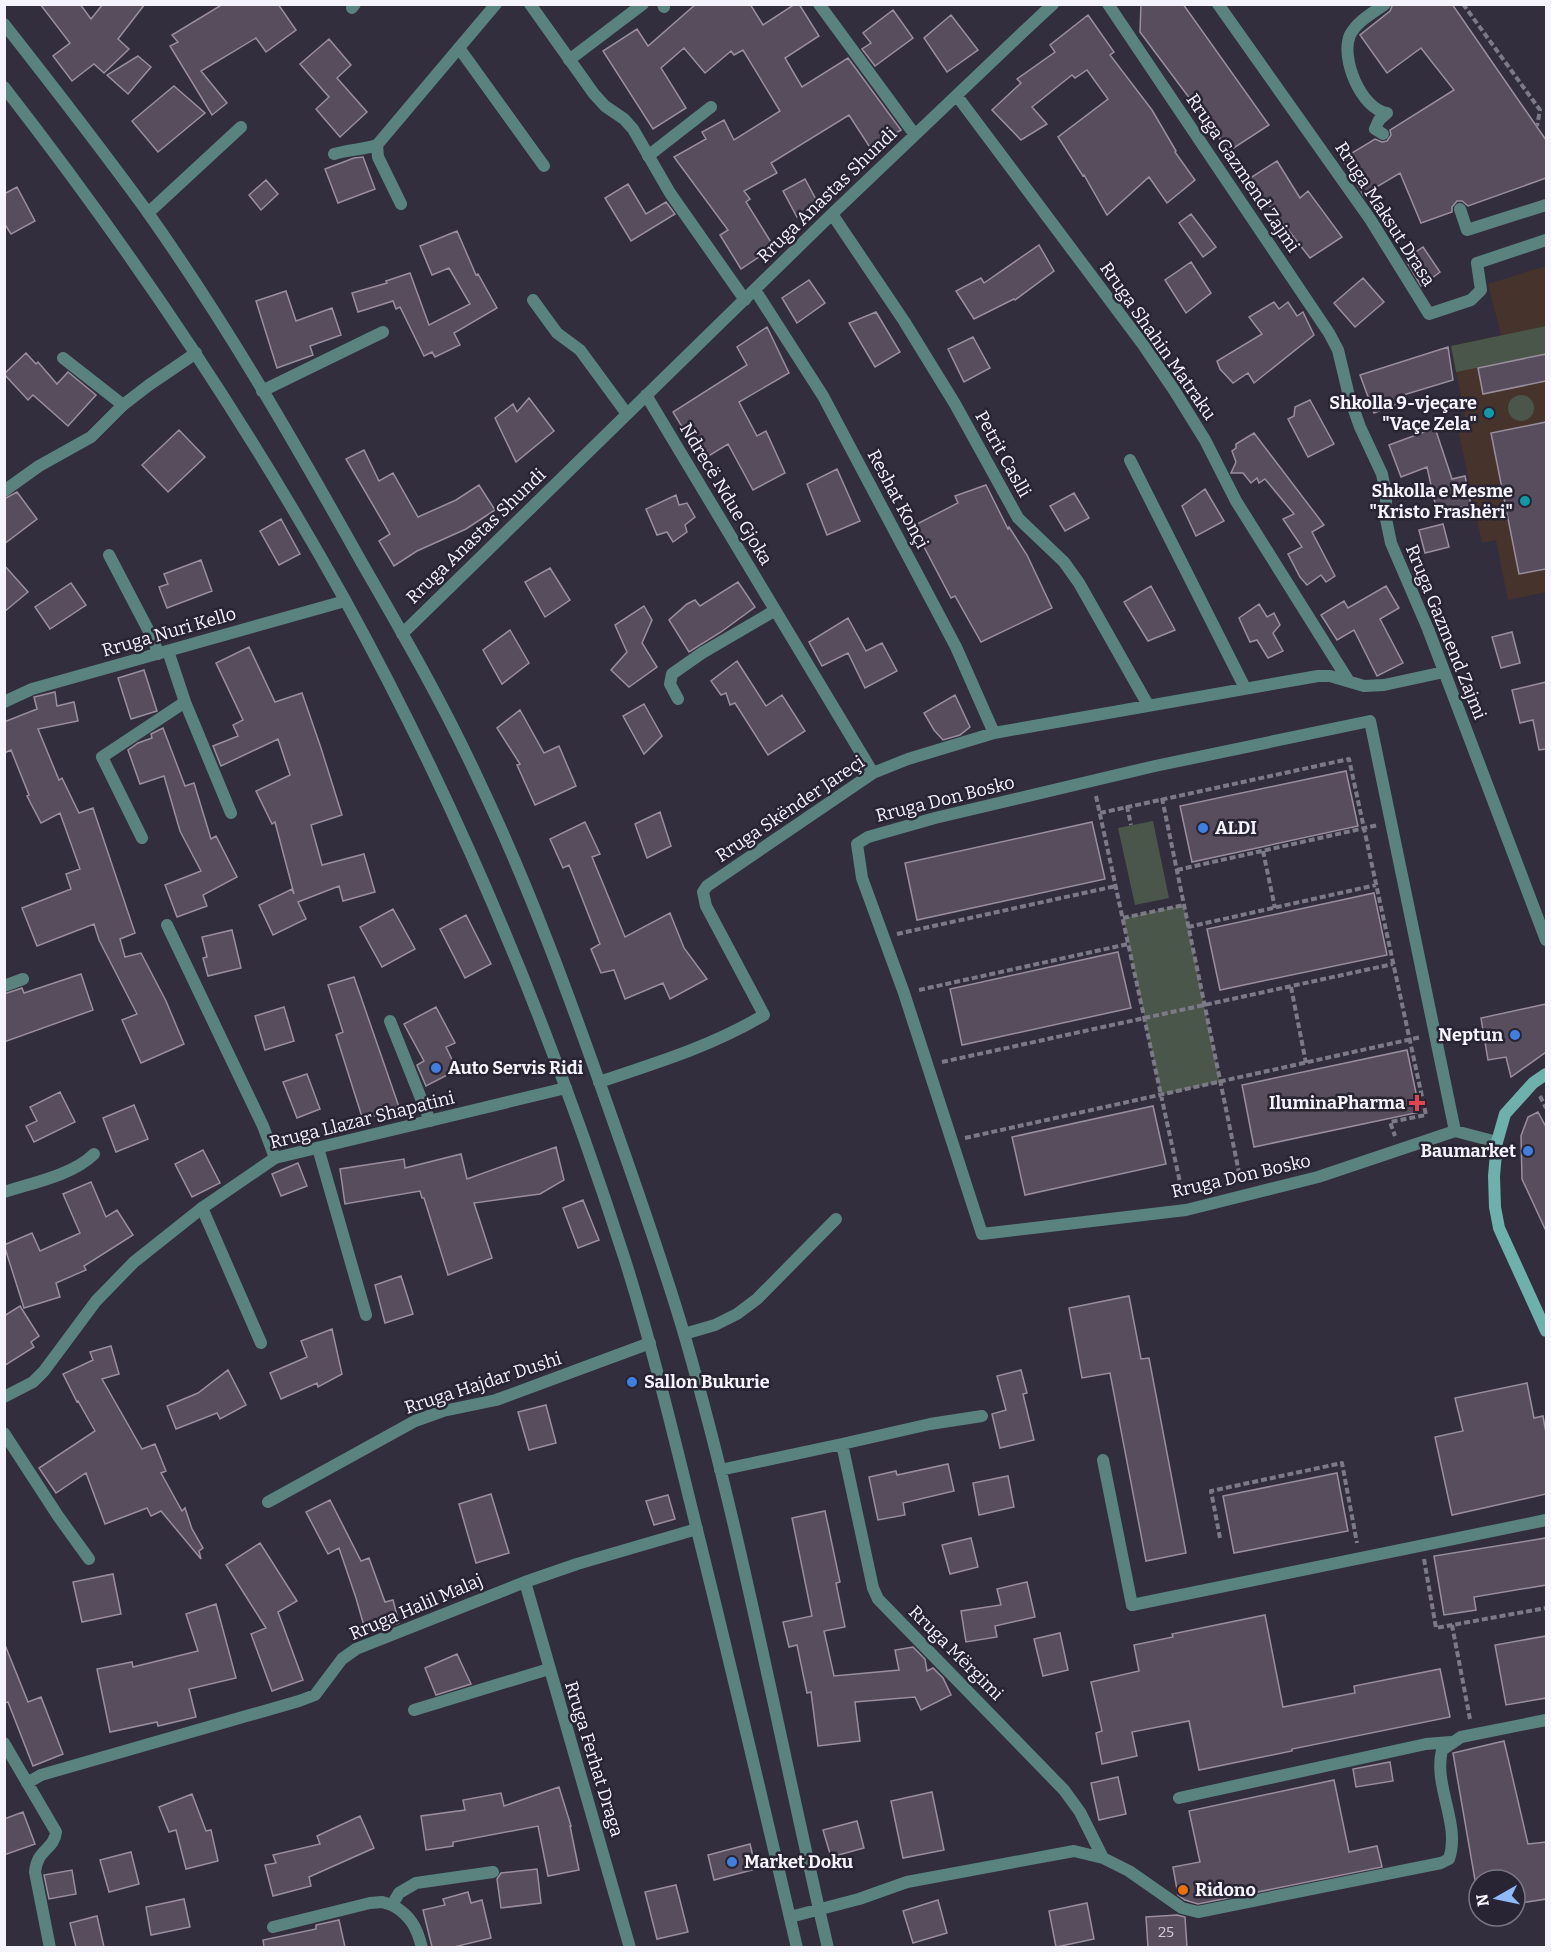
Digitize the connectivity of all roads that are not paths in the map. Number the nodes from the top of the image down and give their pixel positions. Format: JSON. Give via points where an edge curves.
{"nodes":[{"id":1,"x":496,"y":4,"type":"edge"},
{"id":2,"x":530,"y":4,"type":"edge"},
{"id":3,"x":643,"y":4,"type":"edge"},
{"id":4,"x":819,"y":4,"type":"edge"},
{"id":5,"x":1053,"y":4,"type":"edge"},
{"id":6,"x":1108,"y":4,"type":"edge"},
{"id":7,"x":1218,"y":4,"type":"edge"},
{"id":8,"x":1385,"y":4,"type":"edge"},
{"id":9,"x":4,"y":24,"type":"edge"},
{"id":10,"x":459,"y":48,"type":"junction"},
{"id":11,"x":568,"y":60,"type":"junction"},
{"id":12,"x":4,"y":87,"type":"edge"},
{"id":13,"x":957,"y":96,"type":"junction"},
{"id":14,"x":711,"y":108,"type":"dead end"},
{"id":15,"x":241,"y":128,"type":"dead end"},
{"id":16,"x":1383,"y":134,"type":"dead end"},
{"id":17,"x":915,"y":135,"type":"junction"},
{"id":18,"x":377,"y":145,"type":"junction"},
{"id":19,"x":334,"y":154,"type":"dead end"},
{"id":20,"x":648,"y":156,"type":"junction"},
{"id":21,"x":544,"y":166,"type":"dead end"},
{"id":22,"x":401,"y":204,"type":"dead end"},
{"id":23,"x":1546,"y":205,"type":"edge"},
{"id":24,"x":1460,"y":208,"type":"dead end"},
{"id":25,"x":148,"y":213,"type":"junction"},
{"id":26,"x":832,"y":214,"type":"junction"},
{"id":27,"x":1546,"y":240,"type":"edge"},
{"id":28,"x":755,"y":290,"type":"junction"},
{"id":29,"x":533,"y":300,"type":"dead end"},
{"id":30,"x":745,"y":300,"type":"junction"},
{"id":31,"x":383,"y":332,"type":"dead end"},
{"id":32,"x":196,"y":353,"type":"junction"},
{"id":33,"x":63,"y":358,"type":"dead end"},
{"id":34,"x":262,"y":391,"type":"junction"},
{"id":35,"x":646,"y":395,"type":"junction"},
{"id":36,"x":123,"y":405,"type":"junction"},
{"id":37,"x":627,"y":414,"type":"junction"},
{"id":38,"x":1130,"y":460,"type":"dead end"},
{"id":39,"x":4,"y":491,"type":"edge"},
{"id":40,"x":109,"y":555,"type":"dead end"},
{"id":41,"x":345,"y":601,"type":"junction"},
{"id":42,"x":774,"y":611,"type":"junction"},
{"id":43,"x":402,"y":634,"type":"junction"},
{"id":44,"x":163,"y":652,"type":"junction"},
{"id":45,"x":1444,"y":672,"type":"junction"},
{"id":46,"x":1348,"y":680,"type":"junction"},
{"id":47,"x":1245,"y":688,"type":"junction"},
{"id":48,"x":678,"y":699,"type":"dead end"},
{"id":49,"x":4,"y":702,"type":"edge"},
{"id":50,"x":185,"y":702,"type":"junction"},
{"id":51,"x":1148,"y":705,"type":"junction"},
{"id":52,"x":994,"y":733,"type":"junction"},
{"id":53,"x":873,"y":773,"type":"junction"},
{"id":54,"x":231,"y":813,"type":"dead end"},
{"id":55,"x":142,"y":838,"type":"dead end"},
{"id":56,"x":167,"y":925,"type":"dead end"},
{"id":57,"x":1546,"y":940,"type":"edge"},
{"id":58,"x":23,"y":980,"type":"dead end"},
{"id":59,"x":4,"y":986,"type":"edge"},
{"id":60,"x":390,"y":1021,"type":"dead end"},
{"id":61,"x":1546,"y":1074,"type":"edge"},
{"id":62,"x":599,"y":1082,"type":"junction"},
{"id":63,"x":566,"y":1088,"type":"junction"},
{"id":64,"x":430,"y":1120,"type":"junction"},
{"id":65,"x":1455,"y":1131,"type":"junction"},
{"id":66,"x":1497,"y":1142,"type":"junction"},
{"id":67,"x":318,"y":1148,"type":"junction"},
{"id":68,"x":93,"y":1154,"type":"dead end"},
{"id":69,"x":275,"y":1158,"type":"junction"},
{"id":70,"x":4,"y":1192,"type":"edge"},
{"id":71,"x":202,"y":1208,"type":"junction"},
{"id":72,"x":836,"y":1219,"type":"dead end"},
{"id":73,"x":366,"y":1316,"type":"dead end"},
{"id":74,"x":1546,"y":1331,"type":"edge"},
{"id":75,"x":684,"y":1334,"type":"junction"},
{"id":76,"x":261,"y":1343,"type":"dead end"},
{"id":77,"x":650,"y":1343,"type":"junction"},
{"id":78,"x":4,"y":1397,"type":"edge"},
{"id":79,"x":982,"y":1416,"type":"dead end"},
{"id":80,"x":4,"y":1433,"type":"edge"},
{"id":81,"x":842,"y":1444,"type":"junction"},
{"id":82,"x":1103,"y":1460,"type":"dead end"},
{"id":83,"x":720,"y":1470,"type":"junction"},
{"id":84,"x":268,"y":1502,"type":"dead end"},
{"id":85,"x":1546,"y":1520,"type":"edge"},
{"id":86,"x":697,"y":1528,"type":"junction"},
{"id":87,"x":89,"y":1559,"type":"dead end"},
{"id":88,"x":525,"y":1582,"type":"junction"},
{"id":89,"x":549,"y":1669,"type":"junction"},
{"id":90,"x":414,"y":1710,"type":"dead end"},
{"id":91,"x":1546,"y":1720,"type":"edge"},
{"id":92,"x":1451,"y":1742,"type":"junction"},
{"id":93,"x":6,"y":1749,"type":"edge"},
{"id":94,"x":27,"y":1783,"type":"junction"},
{"id":95,"x":1179,"y":1798,"type":"dead end"},
{"id":96,"x":1103,"y":1858,"type":"junction"},
{"id":97,"x":493,"y":1872,"type":"dead end"},
{"id":98,"x":392,"y":1905,"type":"junction"},
{"id":99,"x":819,"y":1909,"type":"junction"},
{"id":100,"x":790,"y":1917,"type":"junction"},
{"id":101,"x":273,"y":1927,"type":"dead end"},
{"id":102,"x":50,"y":1947,"type":"edge"},
{"id":103,"x":422,"y":1947,"type":"edge"},
{"id":104,"x":630,"y":1947,"type":"edge"},
{"id":105,"x":797,"y":1947,"type":"edge"},
{"id":106,"x":828,"y":1947,"type":"edge"}],
"edges":[{"from":1,"to":10,"type":"street"},
{"from":2,"to":11,"type":"street"},
{"from":3,"to":11,"type":"street"},
{"from":4,"to":17,"type":"street"},
{"from":5,"to":13,"type":"street","name":"Rruga Anastas Shundi"},
{"from":6,"to":45,"type":"street","name":"Rruga Gazmend Zajmi","via":[[1338,350],[1349,396],[1382,474],[1391,543]]},
{"from":7,"to":27,"type":"street","name":"Rruga Maksut Drasa","via":[[1370,219],[1429,314],[1471,300],[1481,290],[1477,263]]},
{"from":8,"to":16,"type":"street","via":[[1360,22],[1348,45],[1351,74],[1370,104],[1387,113],[1375,129]]},
{"from":9,"to":25,"type":"street"},
{"from":10,"to":18,"type":"street"},
{"from":10,"to":21,"type":"street"},
{"from":11,"to":20,"type":"street","via":[[605,106],[624,119]]},
{"from":12,"to":32,"type":"street","via":[[117,237]]},
{"from":13,"to":17,"type":"street","name":"Rruga Anastas Shundi"},
{"from":13,"to":46,"type":"street","name":"Rruga Shahin Matraku","via":[[1174,390],[1236,501]]},
{"from":14,"to":20,"type":"street"},
{"from":15,"to":25,"type":"street"},
{"from":17,"to":26,"type":"street","name":"Rruga Anastas Shundi"},
{"from":18,"to":19,"type":"street"},
{"from":18,"to":22,"type":"street","via":[[378,157]]},
{"from":20,"to":30,"type":"street"},
{"from":23,"to":24,"type":"street","via":[[1467,230]]},
{"from":25,"to":34,"type":"street"},
{"from":26,"to":28,"type":"street","name":"Rruga Anastas Shundi"},
{"from":26,"to":51,"type":"street","name":"Petrit Caslli","via":[[955,404],[1018,518],[1064,562],[1079,583]]},
{"from":28,"to":30,"type":"street","name":"Rruga Anastas Shundi"},
{"from":28,"to":52,"type":"street","name":"Reshat Konçi","via":[[828,406],[956,647]]},
{"from":29,"to":37,"type":"street","via":[[557,333],[580,350]]},
{"from":30,"to":35,"type":"street","name":"Rruga Anastas Shundi"},
{"from":31,"to":34,"type":"street"},
{"from":32,"to":36,"type":"street"},
{"from":32,"to":41,"type":"street"},
{"from":33,"to":36,"type":"street"},
{"from":34,"to":43,"type":"street"},
{"from":35,"to":37,"type":"street","name":"Rruga Anastas Shundi"},
{"from":35,"to":42,"type":"street","name":"Ndrecë Ndue Gjoka"},
{"from":36,"to":39,"type":"street","via":[[91,437]]},
{"from":37,"to":43,"type":"street","name":"Rruga Anastas Shundi"},
{"from":38,"to":47,"type":"street"},
{"from":40,"to":44,"type":"street"},
{"from":41,"to":44,"type":"street","name":"Rruga Nuri Kello"},
{"from":41,"to":63,"type":"street","via":[[424,754],[477,868]]},
{"from":42,"to":48,"type":"street","via":[[672,674],[670,684]]},
{"from":42,"to":53,"type":"street","name":"Ndrecë Ndue Gjoka"},
{"from":43,"to":62,"type":"street","via":[[478,779],[527,889]]},
{"from":44,"to":49,"type":"street","name":"Rruga Nuri Kello","via":[[32,688]]},
{"from":44,"to":50,"type":"street"},
{"from":45,"to":46,"type":"street","name":"Rruga Skënder Jareçi","via":[[1383,685],[1364,686]]},
{"from":45,"to":57,"type":"street","name":"Rruga Gazmend Zajmi"},
{"from":46,"to":47,"type":"street","name":"Rruga Skënder Jareçi","via":[[1318,676]]},
{"from":47,"to":51,"type":"street","name":"Rruga Skënder Jareçi"},
{"from":50,"to":54,"type":"street"},
{"from":50,"to":55,"type":"street","via":[[102,757]]},
{"from":51,"to":52,"type":"street","name":"Rruga Skënder Jareçi"},
{"from":52,"to":53,"type":"street","name":"Rruga Skënder Jareçi"},
{"from":53,"to":62,"type":"street","name":"Rruga Skënder Jareçi","via":[[703,892],[706,906],[764,1015],[704,1046]]},
{"from":56,"to":69,"type":"street"},
{"from":58,"to":59,"type":"street"},
{"from":60,"to":64,"type":"street"},
{"from":61,"to":66,"type":"main road","via":[[1505,1114]]},
{"from":62,"to":75,"type":"street"},
{"from":63,"to":64,"type":"street","name":"Rruga Llazar Shapatini"},
{"from":63,"to":77,"type":"street"},
{"from":64,"to":67,"type":"street","name":"Rruga Llazar Shapatini"},
{"from":65,"to":65,"type":"street","name":"Rruga Don Bosko","via":[[1370,721],[935,818],[868,837],[857,844],[862,878],[904,993],[982,1234],[1186,1210],[1318,1177]]},
{"from":65,"to":66,"type":"street"},
{"from":66,"to":74,"type":"main road","via":[[1494,1176],[1499,1228]]},
{"from":67,"to":69,"type":"street","name":"Rruga Llazar Shapatini"},
{"from":67,"to":73,"type":"street"},
{"from":68,"to":70,"type":"street","via":[[69,1171]]},
{"from":69,"to":71,"type":"street","name":"Rruga Llazar Shapatini"},
{"from":71,"to":76,"type":"street"},
{"from":71,"to":78,"type":"street","name":"Rruga Llazar Shapatini","via":[[116,1279],[33,1382]]},
{"from":72,"to":75,"type":"street","via":[[757,1299],[737,1314]]},
{"from":75,"to":83,"type":"street"},
{"from":77,"to":84,"type":"street","name":"Rruga Hajdar Dushi","via":[[496,1400],[415,1421]]},
{"from":77,"to":86,"type":"street"},
{"from":79,"to":81,"type":"street"},
{"from":80,"to":87,"type":"street"},
{"from":81,"to":83,"type":"street"},
{"from":81,"to":96,"type":"street","name":"Rruga Mërgimi","via":[[878,1599],[1064,1790]]},
{"from":82,"to":85,"type":"street","via":[[1132,1605]]},
{"from":83,"to":99,"type":"street"},
{"from":86,"to":88,"type":"street","name":"Rruga Halil Malaj"},
{"from":86,"to":100,"type":"street"},
{"from":88,"to":89,"type":"street","name":"Rruga Ferhat Draga"},
{"from":88,"to":94,"type":"street","name":"Rruga Halil Malaj","via":[[356,1649],[342,1659],[315,1695],[41,1775]]},
{"from":89,"to":90,"type":"street"},
{"from":89,"to":104,"type":"street","name":"Rruga Ferhat Draga"},
{"from":91,"to":92,"type":"street"},
{"from":92,"to":95,"type":"street","via":[[1426,1744]]},
{"from":92,"to":96,"type":"street","via":[[1442,1750],[1439,1760],[1452,1841],[1449,1859],[1441,1863],[1197,1912],[1182,1908]]},
{"from":93,"to":94,"type":"street"},
{"from":94,"to":102,"type":"street","via":[[56,1832],[55,1839],[36,1862],[35,1872]]},
{"from":96,"to":99,"type":"street","via":[[1074,1851],[1059,1852],[907,1882]]},
{"from":97,"to":98,"type":"street","via":[[416,1882],[399,1893]]},
{"from":98,"to":101,"type":"street","via":[[370,1903]]},
{"from":98,"to":103,"type":"street","via":[[405,1912]]},
{"from":99,"to":100,"type":"street"},
{"from":99,"to":106,"type":"street"},
{"from":100,"to":105,"type":"street"}]}
